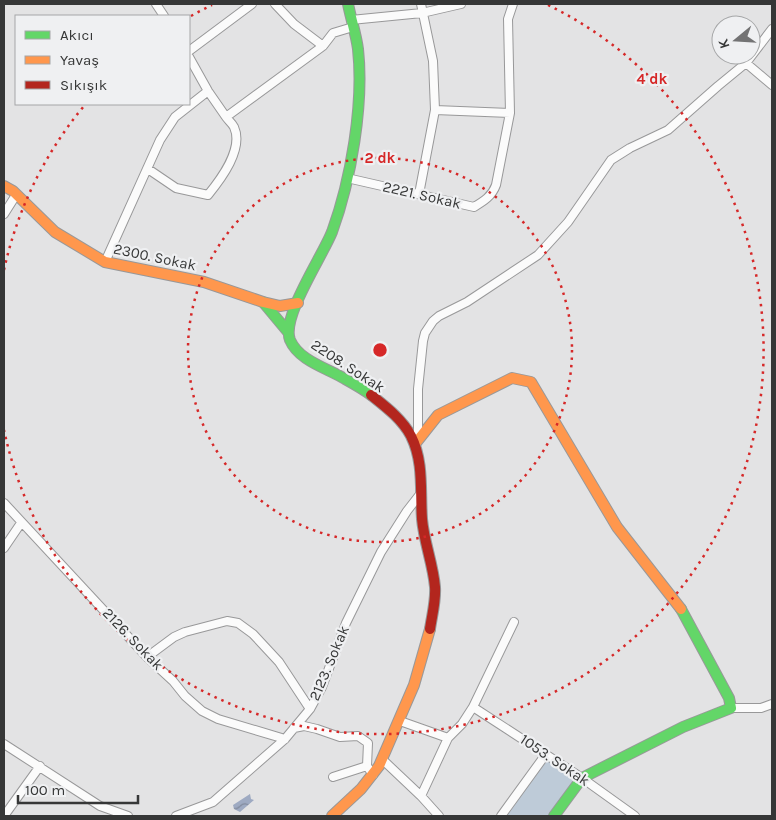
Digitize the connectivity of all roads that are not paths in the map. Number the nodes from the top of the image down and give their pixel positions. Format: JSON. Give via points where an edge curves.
{"nodes":[{"id":1,"x":156,"y":4,"type":"edge"},
{"id":2,"x":252,"y":4,"type":"edge"},
{"id":3,"x":275,"y":4,"type":"edge"},
{"id":4,"x":348,"y":4,"type":"edge"},
{"id":5,"x":421,"y":4,"type":"edge"},
{"id":6,"x":461,"y":4,"type":"edge"},
{"id":7,"x":513,"y":4,"type":"edge"},
{"id":8,"x":422,"y":13,"type":"junction"},
{"id":9,"x":163,"y":15,"type":"edge"},
{"id":10,"x":352,"y":23,"type":"junction"},
{"id":11,"x":772,"y":29,"type":"edge"},
{"id":12,"x":761,"y":43,"type":"edge"},
{"id":13,"x":323,"y":46,"type":"junction"},
{"id":14,"x":190,"y":50,"type":"edge"},
{"id":15,"x":190,"y":59,"type":"edge"},
{"id":16,"x":744,"y":65,"type":"edge"},
{"id":17,"x":748,"y":65,"type":"edge"},
{"id":18,"x":772,"y":85,"type":"edge"},
{"id":19,"x":208,"y":91,"type":"junction"},
{"id":20,"x":435,"y":110,"type":"junction"},
{"id":21,"x":510,"y":113,"type":"junction"},
{"id":22,"x":226,"y":117,"type":"junction"},
{"id":23,"x":148,"y":169,"type":"junction"},
{"id":24,"x":347,"y":178,"type":"junction"},
{"id":25,"x":4,"y":186,"type":"edge"},
{"id":26,"x":419,"y":194,"type":"junction"},
{"id":27,"x":16,"y":195,"type":"junction"},
{"id":28,"x":4,"y":214,"type":"edge"},
{"id":29,"x":105,"y":262,"type":"junction"},
{"id":30,"x":263,"y":302,"type":"junction"},
{"id":31,"x":293,"y":312,"type":"junction"},
{"id":32,"x":276,"y":317,"type":"junction"},
{"id":33,"x":288,"y":332,"type":"junction"},
{"id":34,"x":415,"y":444,"type":"junction"},
{"id":35,"x":421,"y":493,"type":"junction"},
{"id":36,"x":4,"y":503,"type":"edge"},
{"id":37,"x":21,"y":522,"type":"junction"},
{"id":38,"x":4,"y":548,"type":"edge"},
{"id":39,"x":514,"y":622,"type":"dead end"},
{"id":40,"x":148,"y":657,"type":"junction"},
{"id":41,"x":772,"y":704,"type":"edge"},
{"id":42,"x":473,"y":707,"type":"junction"},
{"id":43,"x":731,"y":708,"type":"junction"},
{"id":44,"x":310,"y":709,"type":"junction"},
{"id":45,"x":400,"y":721,"type":"junction"},
{"id":46,"x":294,"y":728,"type":"junction"},
{"id":47,"x":448,"y":738,"type":"junction"},
{"id":48,"x":284,"y":739,"type":"junction"},
{"id":49,"x":4,"y":744,"type":"edge"},
{"id":50,"x":546,"y":754,"type":"junction"},
{"id":51,"x":383,"y":760,"type":"junction"},
{"id":52,"x":40,"y":766,"type":"junction"},
{"id":53,"x":370,"y":770,"type":"junction"},
{"id":54,"x":333,"y":776,"type":"dead end"},
{"id":55,"x":582,"y":778,"type":"junction"},
{"id":56,"x":421,"y":796,"type":"junction"},
{"id":57,"x":4,"y":816,"type":"edge"},
{"id":58,"x":128,"y":816,"type":"edge"},
{"id":59,"x":176,"y":816,"type":"edge"},
{"id":60,"x":332,"y":816,"type":"edge"},
{"id":61,"x":439,"y":816,"type":"edge"},
{"id":62,"x":501,"y":816,"type":"edge"},
{"id":63,"x":554,"y":816,"type":"edge"},
{"id":64,"x":635,"y":816,"type":"edge"}],
"edges":[{"from":1,"to":9,"type":"street"},
{"from":2,"to":14,"type":"street"},
{"from":3,"to":13,"type":"street","via":[[294,24]]},
{"from":4,"to":10,"type":"street"},
{"from":5,"to":8,"type":"street"},
{"from":6,"to":8,"type":"street"},
{"from":7,"to":21,"type":"street","via":[[508,19]]},
{"from":8,"to":10,"type":"street"},
{"from":8,"to":20,"type":"street","via":[[433,61]]},
{"from":10,"to":13,"type":"street","via":[[333,33]]},
{"from":10,"to":24,"type":"street","via":[[360,80],[359,107]]},
{"from":11,"to":12,"type":"street"},
{"from":13,"to":22,"type":"street"},
{"from":15,"to":19,"type":"street"},
{"from":16,"to":34,"type":"street","via":[[668,130],[611,160],[568,222],[538,255],[433,321],[423,341]]},
{"from":17,"to":18,"type":"street"},
{"from":19,"to":22,"type":"street"},
{"from":19,"to":23,"type":"street","via":[[175,117],[160,140]]},
{"from":20,"to":21,"type":"street"},
{"from":20,"to":26,"type":"street"},
{"from":21,"to":26,"type":"street","name":"2221. Sokak","via":[[493,193],[474,207]]},
{"from":22,"to":23,"type":"street","via":[[234,127],[236,142],[232,157],[208,195],[176,188]]},
{"from":23,"to":29,"type":"street"},
{"from":24,"to":26,"type":"street","name":"2221. Sokak"},
{"from":24,"to":31,"type":"street","via":[[327,244]]},
{"from":25,"to":27,"type":"street","name":"2300. Sokak"},
{"from":27,"to":28,"type":"street"},
{"from":27,"to":29,"type":"street","name":"2300. Sokak","via":[[55,232]]},
{"from":29,"to":30,"type":"street","name":"2300. Sokak","via":[[204,282]]},
{"from":30,"to":31,"type":"street","name":"2300. Sokak"},
{"from":30,"to":32,"type":"street","name":"2208. Sokak"},
{"from":31,"to":32,"type":"street"},
{"from":31,"to":33,"type":"street"},
{"from":32,"to":33,"type":"street","name":"2208. Sokak"},
{"from":33,"to":34,"type":"street","name":"2208. Sokak","via":[[294,347],[308,360],[357,386],[403,422]]},
{"from":34,"to":35,"type":"street","name":"2208. Sokak","via":[[420,463]]},
{"from":34,"to":43,"type":"street","via":[[438,415],[512,378],[532,382],[617,527],[680,608],[729,698]]},
{"from":35,"to":44,"type":"street","name":"2123. Sokak","via":[[381,552],[346,623],[322,687]]},
{"from":35,"to":45,"type":"street","name":"2208. Sokak","via":[[434,603],[430,631]]},
{"from":36,"to":37,"type":"street","name":"2126. Sokak"},
{"from":37,"to":38,"type":"street"},
{"from":37,"to":40,"type":"street","name":"2126. Sokak"},
{"from":39,"to":42,"type":"street"},
{"from":40,"to":44,"type":"street","via":[[185,632],[227,621],[238,623],[279,662]]},
{"from":40,"to":48,"type":"street","name":"2126. Sokak","via":[[202,711],[218,720]]},
{"from":41,"to":43,"type":"street","via":[[761,708]]},
{"from":42,"to":47,"type":"street"},
{"from":42,"to":50,"type":"street","name":"1053. Sokak"},
{"from":43,"to":55,"type":"street","via":[[683,727]]},
{"from":44,"to":46,"type":"street","name":"2123. Sokak"},
{"from":45,"to":47,"type":"street"},
{"from":45,"to":51,"type":"street","name":"2208. Sokak"},
{"from":46,"to":48,"type":"street","name":"2123. Sokak"},
{"from":46,"to":53,"type":"street","via":[[304,726],[340,737],[358,736],[368,743]]},
{"from":47,"to":56,"type":"street"},
{"from":48,"to":59,"type":"street","name":"2123. Sokak","via":[[213,802]]},
{"from":49,"to":52,"type":"street"},
{"from":50,"to":55,"type":"street","name":"1053. Sokak"},
{"from":50,"to":62,"type":"street"},
{"from":51,"to":53,"type":"street","name":"2208. Sokak"},
{"from":51,"to":56,"type":"street"},
{"from":52,"to":57,"type":"street"},
{"from":52,"to":58,"type":"street","via":[[100,806]]},
{"from":53,"to":54,"type":"street"},
{"from":53,"to":60,"type":"street","name":"2208. Sokak","via":[[352,798]]},
{"from":55,"to":63,"type":"street"},
{"from":55,"to":64,"type":"street","name":"1053. Sokak"},
{"from":56,"to":61,"type":"street"}]}
